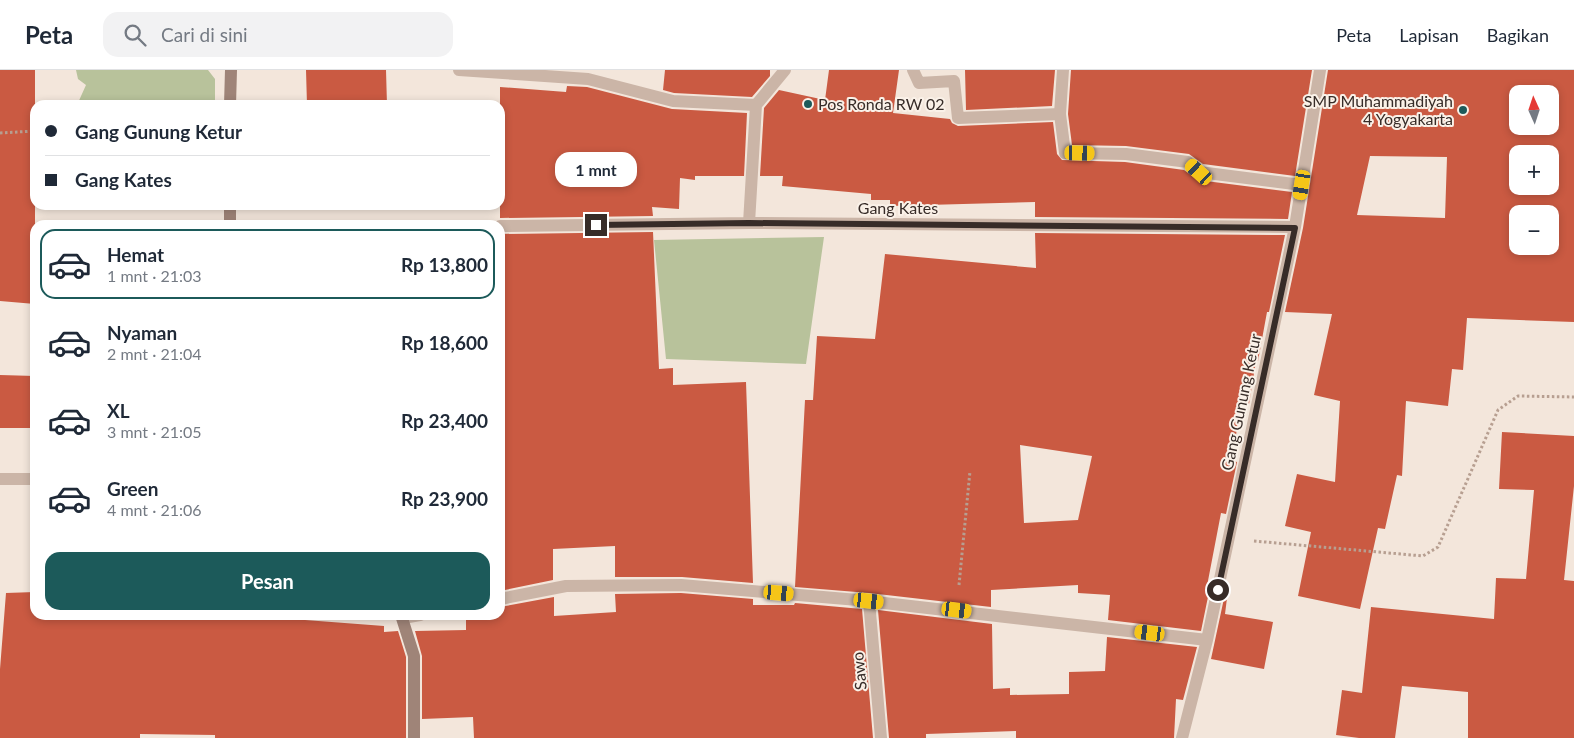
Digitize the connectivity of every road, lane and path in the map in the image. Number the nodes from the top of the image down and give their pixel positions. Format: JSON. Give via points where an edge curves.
{"nodes":[{"id":1,"x":231,"y":70,"type":"edge"},
{"id":2,"x":459,"y":70,"type":"edge"},
{"id":3,"x":785,"y":70,"type":"edge"},
{"id":4,"x":913,"y":70,"type":"edge"},
{"id":5,"x":1063,"y":70,"type":"edge"},
{"id":6,"x":1320,"y":70,"type":"edge"},
{"id":7,"x":955,"y":76,"type":"edge"},
{"id":8,"x":230,"y":100,"type":"edge"},
{"id":9,"x":756,"y":105,"type":"junction"},
{"id":10,"x":1060,"y":114,"type":"junction"},
{"id":11,"x":30,"y":131,"type":"edge"},
{"id":12,"x":0,"y":132,"type":"edge"},
{"id":13,"x":1302,"y":185,"type":"junction"},
{"id":14,"x":749,"y":223,"type":"junction"},
{"id":15,"x":505,"y":226,"type":"edge"},
{"id":16,"x":1295,"y":228,"type":"junction"},
{"id":17,"x":1574,"y":397,"type":"edge"},
{"id":18,"x":970,"y":471,"type":"dead end"},
{"id":19,"x":0,"y":479,"type":"edge"},
{"id":20,"x":30,"y":479,"type":"edge"},
{"id":21,"x":1229,"y":539,"type":"junction"},
{"id":22,"x":505,"y":598,"type":"edge"},
{"id":23,"x":869,"y":601,"type":"junction"},
{"id":24,"x":957,"y":610,"type":"junction"},
{"id":25,"x":403,"y":620,"type":"edge"},
{"id":26,"x":1207,"y":640,"type":"junction"},
{"id":27,"x":414,"y":738,"type":"edge"},
{"id":28,"x":881,"y":738,"type":"edge"},
{"id":29,"x":1182,"y":738,"type":"edge"}],
"edges":[{"from":1,"to":8,"type":"main road"},
{"from":2,"to":9,"type":"street","via":[[588,79],[673,100]]},
{"from":3,"to":9,"type":"street"},
{"from":4,"to":7,"type":"street","via":[[919,83]]},
{"from":5,"to":10,"type":"street"},
{"from":6,"to":13,"type":"street","name":"Gang Gunung Ketur"},
{"from":7,"to":10,"type":"street","via":[[958,118]]},
{"from":9,"to":14,"type":"street"},
{"from":10,"to":13,"type":"street","via":[[1065,153],[1135,155],[1188,162],[1199,172]]},
{"from":11,"to":12,"type":"path"},
{"from":13,"to":16,"type":"street","name":"Gang Gunung Ketur"},
{"from":14,"to":15,"type":"street","name":"Gang Kates"},
{"from":14,"to":16,"type":"street","name":"Gang Kates"},
{"from":16,"to":21,"type":"street","name":"Gang Gunung Ketur"},
{"from":17,"to":21,"type":"path","via":[[1518,396],[1498,410],[1438,547],[1423,556]]},
{"from":18,"to":24,"type":"path"},
{"from":19,"to":20,"type":"street"},
{"from":21,"to":26,"type":"street","name":"Gang Gunung Ketur"},
{"from":22,"to":23,"type":"street","via":[[566,586],[681,585]]},
{"from":23,"to":24,"type":"street"},
{"from":23,"to":28,"type":"street","name":"Sawo"},
{"from":24,"to":26,"type":"street"},
{"from":25,"to":27,"type":"main road","via":[[414,656]]},
{"from":26,"to":29,"type":"street","name":"Gang Gunung Ketur"}]}
